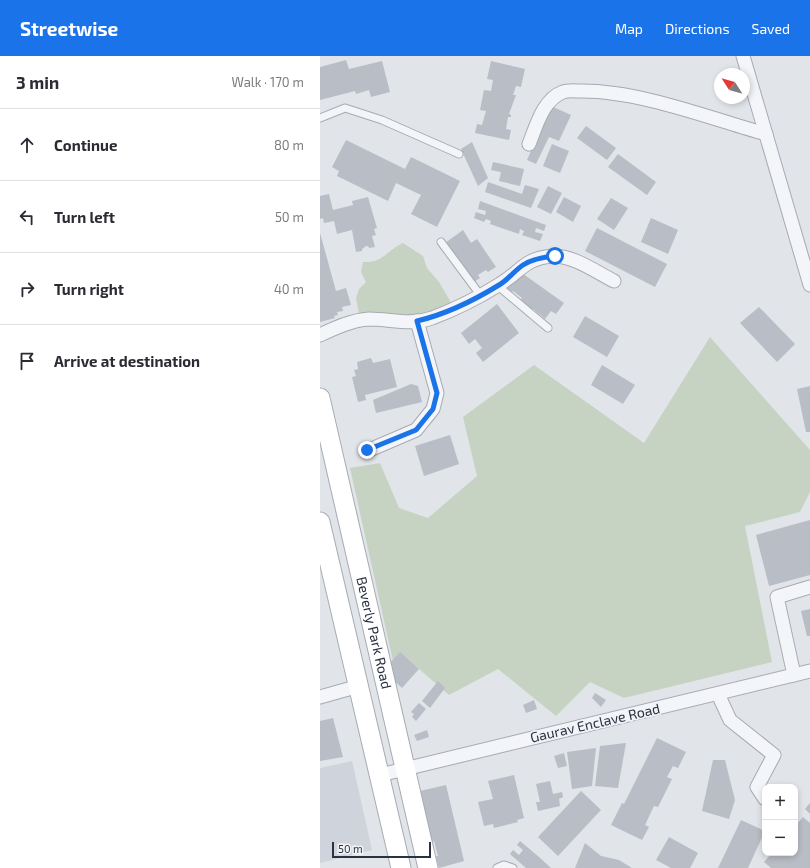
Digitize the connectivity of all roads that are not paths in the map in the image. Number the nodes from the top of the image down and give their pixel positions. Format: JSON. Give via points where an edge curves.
{"nodes":[{"id":1,"x":743,"y":56,"type":"edge"},
{"id":2,"x":320,"y":118,"type":"edge"},
{"id":3,"x":766,"y":134,"type":"junction"},
{"id":4,"x":529,"y":144,"type":"dead end"},
{"id":5,"x":459,"y":154,"type":"dead end"},
{"id":6,"x":441,"y":242,"type":"dead end"},
{"id":7,"x":614,"y":281,"type":"dead end"},
{"id":8,"x":498,"y":286,"type":"junction"},
{"id":9,"x":810,"y":286,"type":"edge"},
{"id":10,"x":480,"y":296,"type":"junction"},
{"id":11,"x":417,"y":321,"type":"junction"},
{"id":12,"x":548,"y":328,"type":"dead end"},
{"id":13,"x":320,"y":335,"type":"edge"},
{"id":14,"x":320,"y":398,"type":"edge"},
{"id":15,"x":367,"y":450,"type":"dead end"},
{"id":16,"x":320,"y":522,"type":"edge"},
{"id":17,"x":810,"y":588,"type":"edge"},
{"id":18,"x":810,"y":671,"type":"edge"},
{"id":19,"x":794,"y":675,"type":"junction"},
{"id":20,"x":359,"y":686,"type":"junction"},
{"id":21,"x":718,"y":694,"type":"junction"},
{"id":22,"x":320,"y":697,"type":"edge"},
{"id":23,"x":404,"y":769,"type":"junction"},
{"id":24,"x":380,"y":775,"type":"junction"},
{"id":25,"x":762,"y":795,"type":"edge"},
{"id":26,"x":401,"y":868,"type":"edge"},
{"id":27,"x":428,"y":868,"type":"edge"},
{"id":28,"x":497,"y":868,"type":"edge"},
{"id":29,"x":513,"y":868,"type":"edge"}],
"edges":[{"from":1,"to":3,"type":"street"},
{"from":2,"to":5,"type":"lane","via":[[345,108],[382,120]]},
{"from":3,"to":4,"type":"street","via":[[636,97],[592,91],[563,92],[551,101],[540,117]]},
{"from":3,"to":9,"type":"street"},
{"from":6,"to":10,"type":"lane"},
{"from":7,"to":8,"type":"street","via":[[571,260],[555,256],[524,264]]},
{"from":8,"to":10,"type":"street"},
{"from":8,"to":12,"type":"lane"},
{"from":10,"to":11,"type":"street","via":[[431,318]]},
{"from":11,"to":13,"type":"street","via":[[410,323],[368,319],[339,326]]},
{"from":11,"to":15,"type":"street","via":[[437,393],[433,409],[416,430]]},
{"from":14,"to":23,"type":"main road","name":"Beverly Park Road"},
{"from":16,"to":20,"type":"main road","name":"Beverly Park Road"},
{"from":17,"to":19,"type":"street","via":[[777,597]]},
{"from":18,"to":19,"type":"street","name":"Gaurav Enclave Road"},
{"from":19,"to":21,"type":"street","name":"Gaurav Enclave Road"},
{"from":20,"to":22,"type":"street"},
{"from":20,"to":24,"type":"main road","name":"Beverly Park Road"},
{"from":21,"to":23,"type":"street","name":"Gaurav Enclave Road"},
{"from":21,"to":25,"type":"street","via":[[730,720],[774,754],[757,787]]},
{"from":23,"to":24,"type":"street","name":"Gaurav Enclave Road"},
{"from":23,"to":27,"type":"main road","name":"Beverly Park Road"},
{"from":24,"to":26,"type":"main road","name":"Beverly Park Road"},
{"from":28,"to":29,"type":"lane","via":[[504,865]]}]}
